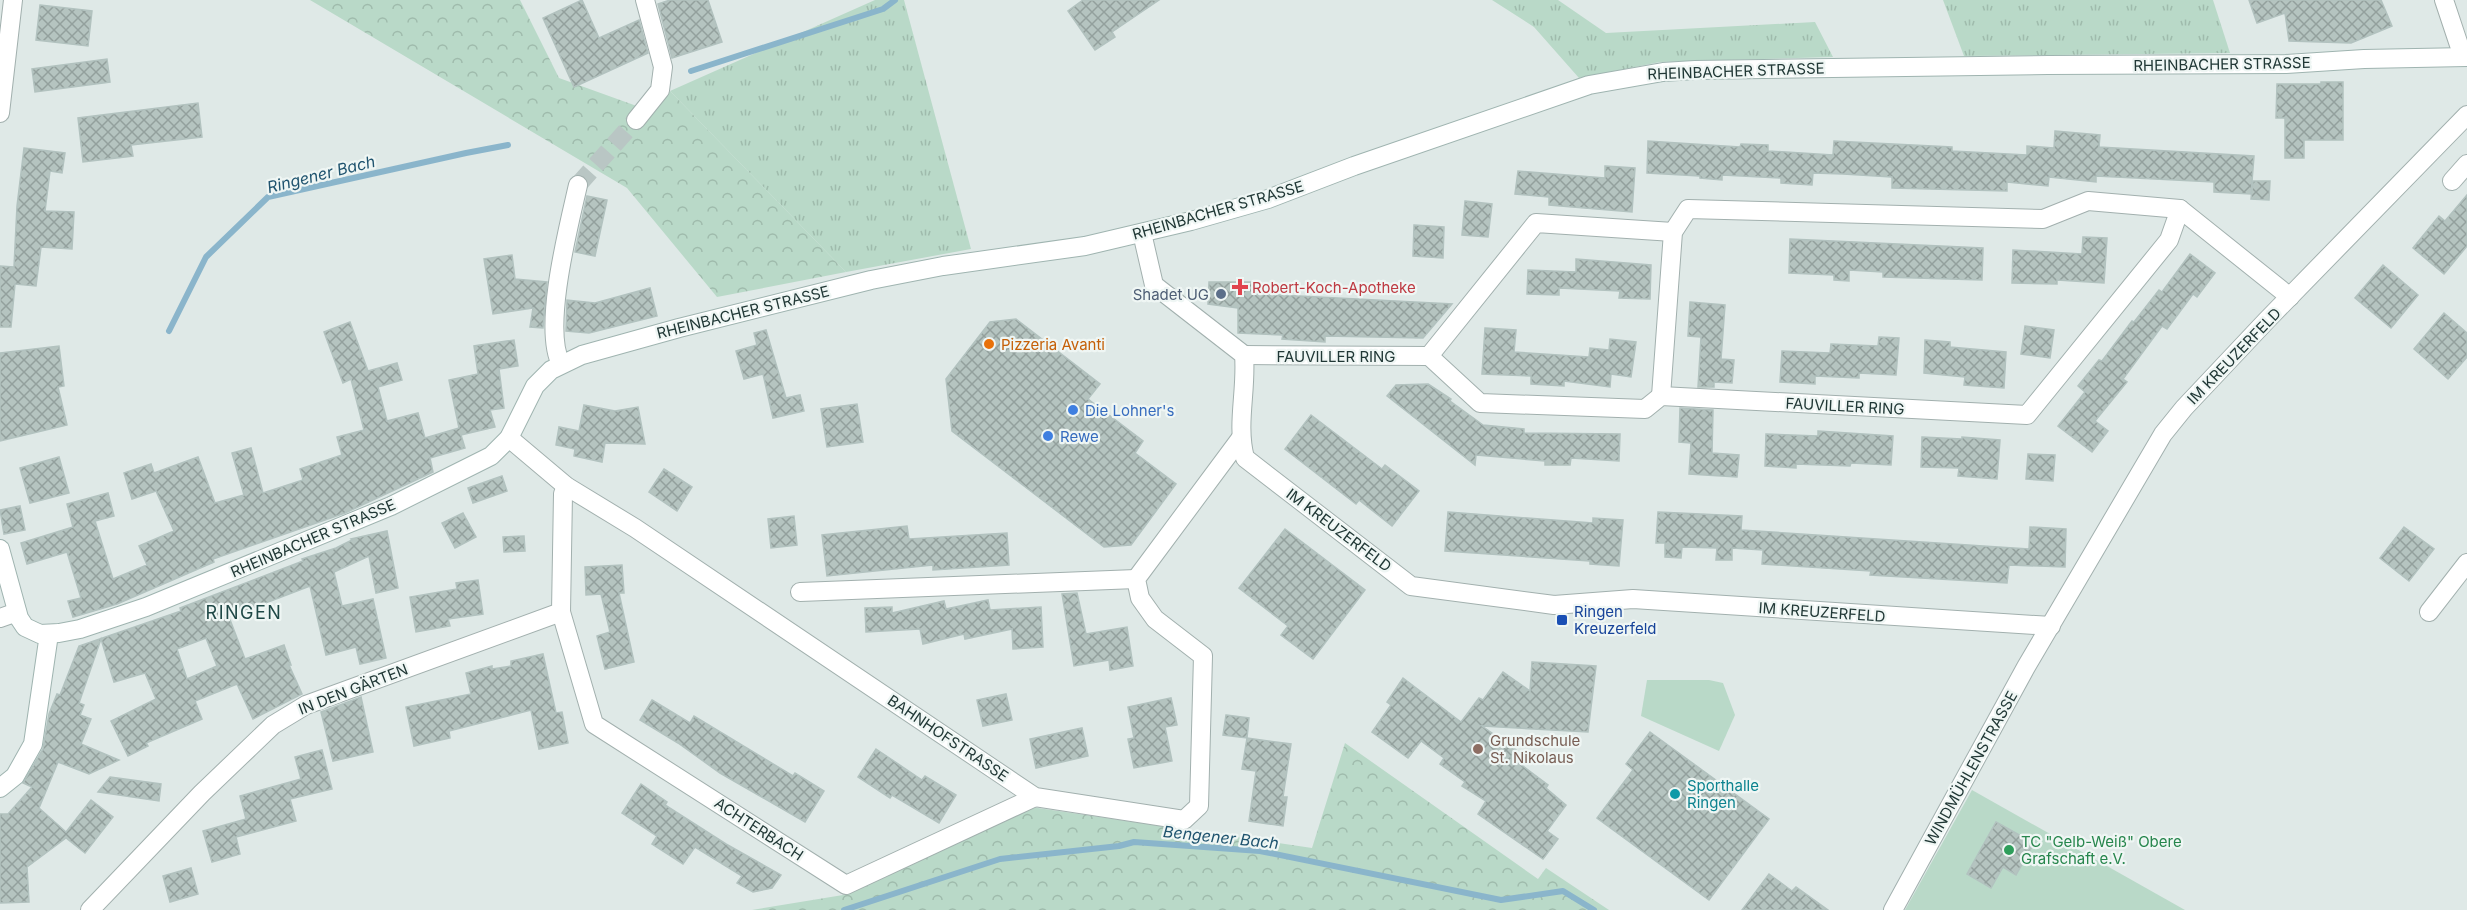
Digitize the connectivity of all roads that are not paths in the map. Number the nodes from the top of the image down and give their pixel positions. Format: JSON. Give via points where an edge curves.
{"nodes":[{"id":1,"x":13,"y":0,"type":"edge"},
{"id":2,"x":645,"y":0,"type":"edge"},
{"id":3,"x":2445,"y":0,"type":"edge"},
{"id":4,"x":2465,"y":57,"type":"edge"},
{"id":5,"x":0,"y":113,"type":"edge"},
{"id":6,"x":2467,"y":115,"type":"edge"},
{"id":7,"x":636,"y":120,"type":"tunnel mouth"},
{"id":8,"x":2467,"y":164,"type":"edge"},
{"id":9,"x":2452,"y":181,"type":"dead end"},
{"id":10,"x":578,"y":185,"type":"tunnel mouth"},
{"id":11,"x":2180,"y":209,"type":"junction"},
{"id":12,"x":1673,"y":232,"type":"junction"},
{"id":13,"x":1142,"y":233,"type":"junction"},
{"id":14,"x":2290,"y":297,"type":"junction"},
{"id":15,"x":1244,"y":355,"type":"junction"},
{"id":16,"x":1429,"y":356,"type":"junction"},
{"id":17,"x":561,"y":364,"type":"junction"},
{"id":18,"x":1661,"y":396,"type":"junction"},
{"id":19,"x":508,"y":438,"type":"junction"},
{"id":20,"x":1240,"y":439,"type":"junction"},
{"id":21,"x":566,"y":486,"type":"junction"},
{"id":22,"x":0,"y":549,"type":"edge"},
{"id":23,"x":2467,"y":562,"type":"edge"},
{"id":24,"x":1136,"y":579,"type":"junction"},
{"id":25,"x":800,"y":592,"type":"dead end"},
{"id":26,"x":561,"y":612,"type":"junction"},
{"id":27,"x":2429,"y":612,"type":"dead end"},
{"id":28,"x":8,"y":615,"type":"edge"},
{"id":29,"x":2051,"y":626,"type":"junction"},
{"id":30,"x":49,"y":634,"type":"junction"},
{"id":31,"x":0,"y":788,"type":"edge"},
{"id":32,"x":1035,"y":797,"type":"junction"},
{"id":33,"x":90,"y":910,"type":"edge"},
{"id":34,"x":1893,"y":910,"type":"edge"}],
"edges":[{"from":1,"to":5,"type":"street"},
{"from":2,"to":7,"type":"street","via":[[663,67],[660,90]]},
{"from":3,"to":4,"type":"street"},
{"from":4,"to":13,"type":"street","name":"RHEINBACHER STRASSE","via":[[2286,64],[1663,72],[1589,85],[1268,199]]},
{"from":6,"to":14,"type":"street","name":"IM KREUZERFELD"},
{"from":8,"to":9,"type":"street"},
{"from":10,"to":17,"type":"street","via":[[560,264],[554,337]]},
{"from":11,"to":12,"type":"street","via":[[2088,201],[2043,219],[1688,209]]},
{"from":11,"to":14,"type":"street"},
{"from":11,"to":18,"type":"street","name":"FAUVILLER RING","via":[[2169,240],[2026,415]]},
{"from":12,"to":16,"type":"street","via":[[1536,223]]},
{"from":12,"to":18,"type":"street"},
{"from":13,"to":15,"type":"street","via":[[1154,285]]},
{"from":13,"to":17,"type":"street","name":"RHEINBACHER STRASSE","via":[[871,280],[679,328]]},
{"from":14,"to":29,"type":"street","name":"IM KREUZERFELD","via":[[2163,434]]},
{"from":15,"to":16,"type":"street","name":"FAUVILLER RING"},
{"from":15,"to":20,"type":"street"},
{"from":16,"to":18,"type":"street","name":"FAUVILLER RING","via":[[1480,404],[1646,409]]},
{"from":17,"to":19,"type":"street","name":"RHEINBACHER STRASSE","via":[[535,386]]},
{"from":19,"to":21,"type":"street","name":"BAHNHOFSTRASSE"},
{"from":19,"to":30,"type":"street","name":"RHEINBACHER STRASSE","via":[[480,463],[370,516],[136,610]]},
{"from":20,"to":24,"type":"street"},
{"from":20,"to":29,"type":"street","name":"IM KREUZERFELD","via":[[1245,458],[1411,586],[1554,605],[1633,599]]},
{"from":21,"to":26,"type":"street"},
{"from":21,"to":32,"type":"street","name":"BAHNHOFSTRASSE","via":[[635,528]]},
{"from":22,"to":28,"type":"street"},
{"from":23,"to":27,"type":"street"},
{"from":24,"to":25,"type":"street"},
{"from":24,"to":32,"type":"street","name":"BAHNHOFSTRASSE","via":[[1140,598],[1155,618],[1203,656],[1199,806],[1184,820]]},
{"from":26,"to":32,"type":"street","name":"ACHTERBACH","via":[[594,724],[846,885]]},
{"from":26,"to":33,"type":"street","name":"IN DEN GÄRTEN","via":[[306,705],[283,718],[202,794]]},
{"from":28,"to":30,"type":"street","via":[[34,632]]},
{"from":29,"to":34,"type":"street","name":"WINDMÜHLENSTRASSE"},
{"from":30,"to":31,"type":"street","via":[[33,744],[15,776]]}]}
